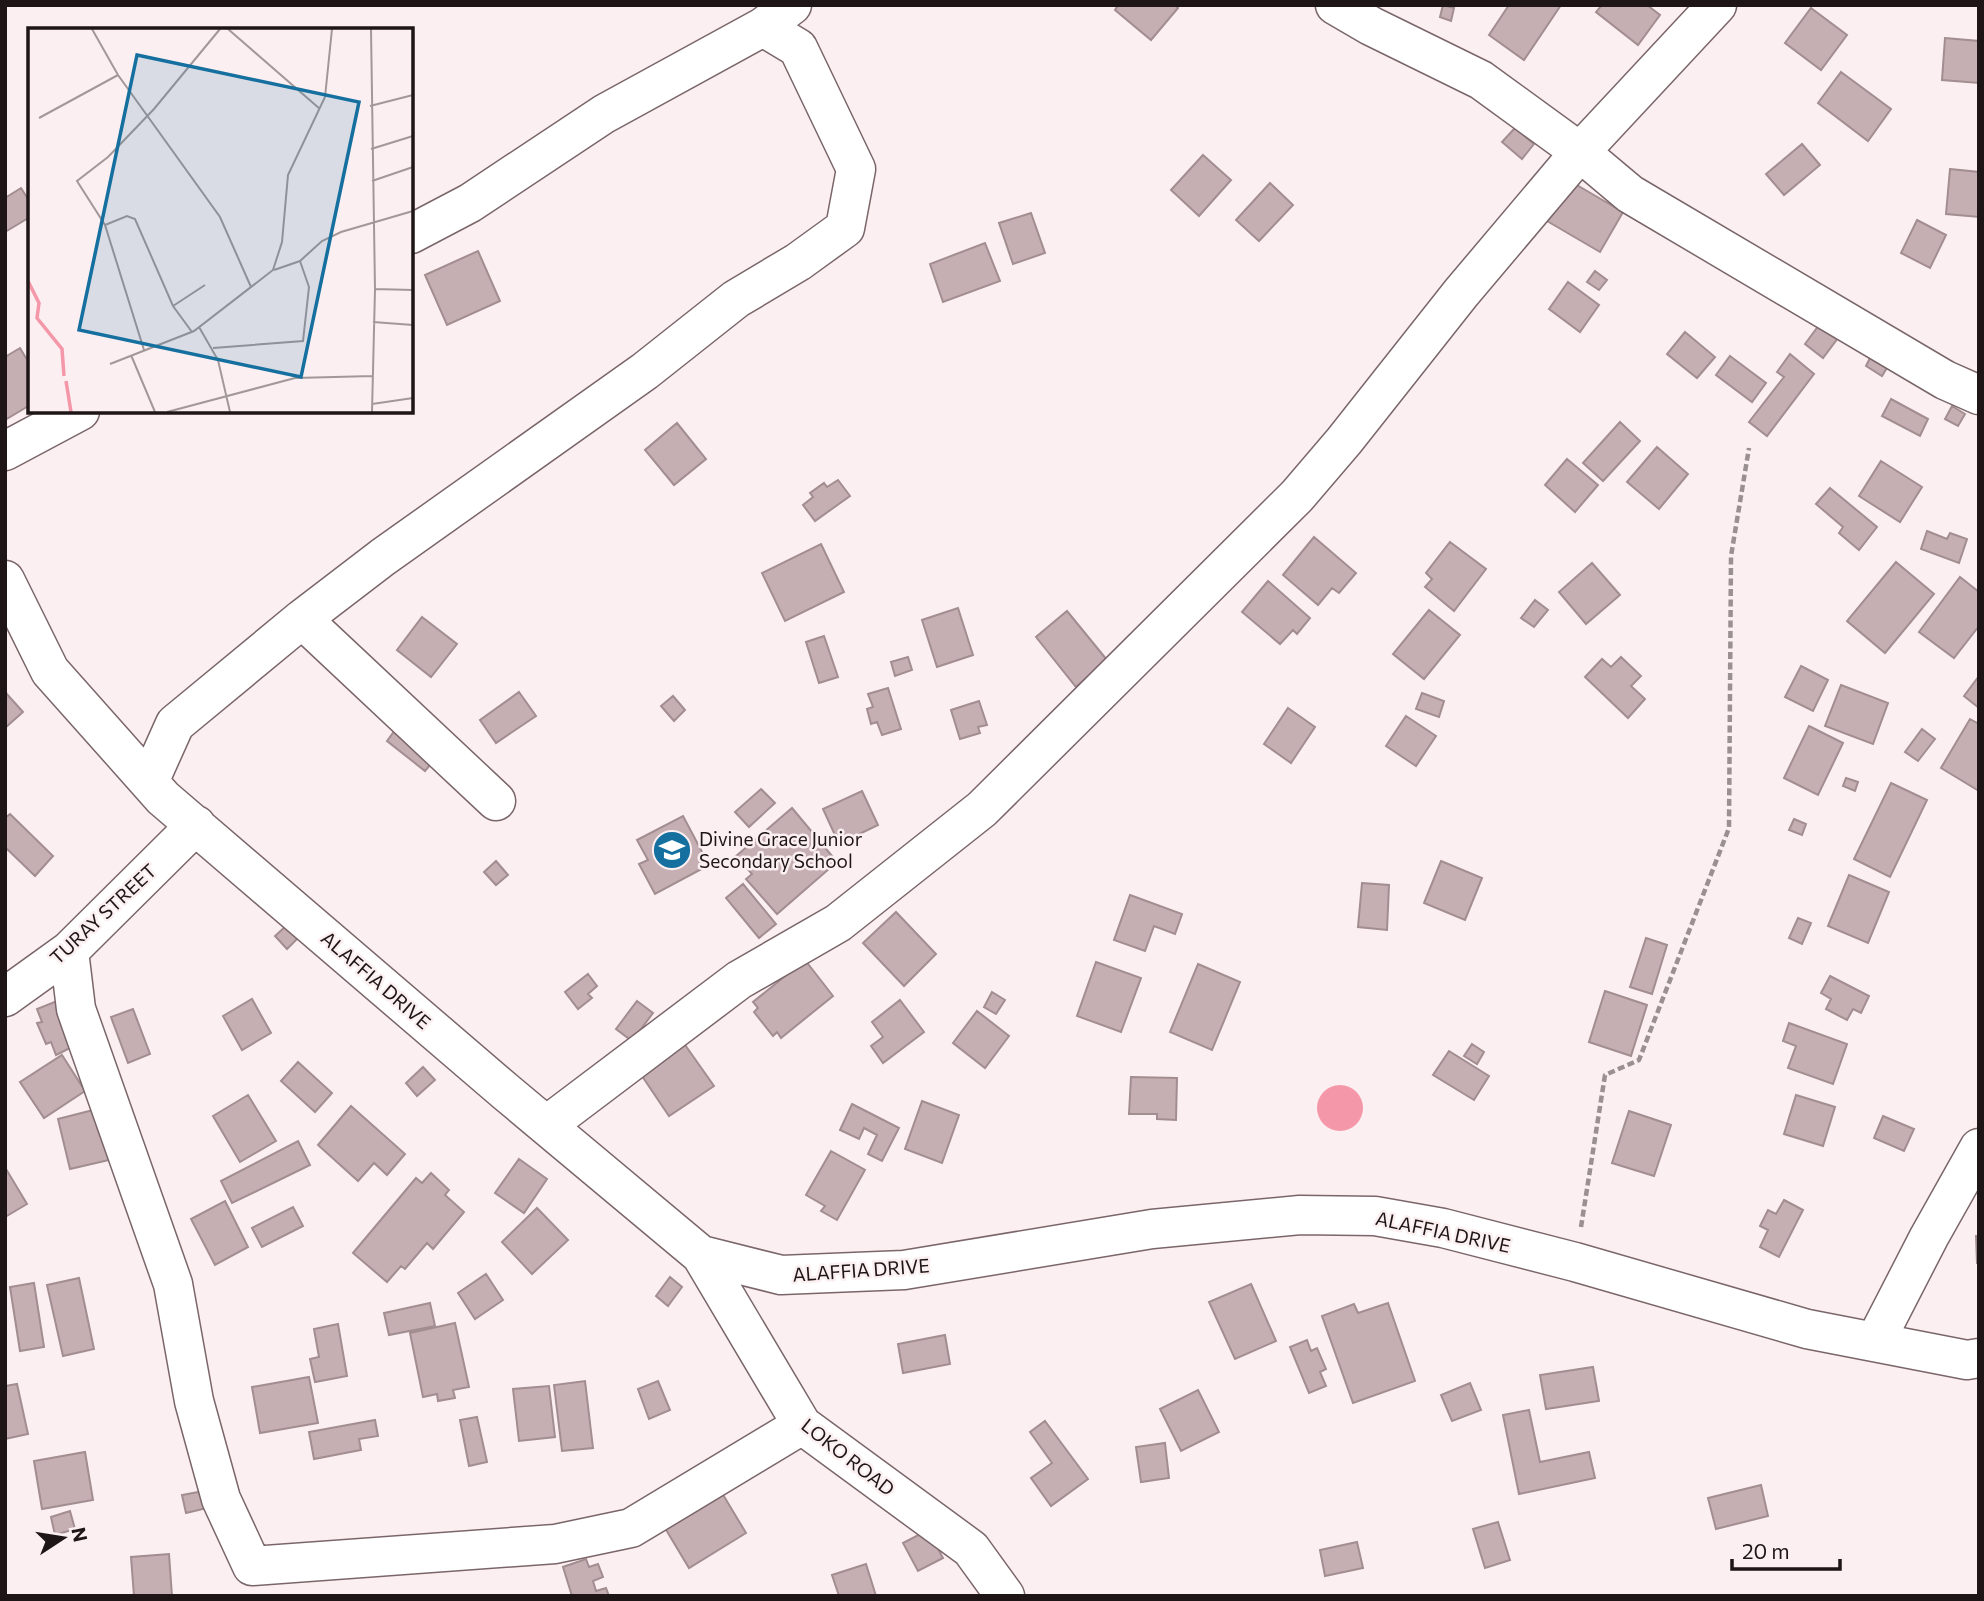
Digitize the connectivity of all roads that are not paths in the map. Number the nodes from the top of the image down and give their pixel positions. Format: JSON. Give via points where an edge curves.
{"nodes":[{"id":1,"x":1335,"y":5,"type":"edge"},
{"id":2,"x":1717,"y":5,"type":"edge"},
{"id":3,"x":777,"y":16,"type":"edge"},
{"id":4,"x":1580,"y":152,"type":"junction"},
{"id":5,"x":413,"y":233,"type":"edge"},
{"id":6,"x":1979,"y":395,"type":"edge"},
{"id":7,"x":76,"y":413,"type":"edge"},
{"id":8,"x":5,"y":452,"type":"edge"},
{"id":9,"x":5,"y":580,"type":"edge"},
{"id":10,"x":302,"y":619,"type":"junction"},
{"id":11,"x":149,"y":782,"type":"junction"},
{"id":12,"x":496,"y":801,"type":"dead end"},
{"id":13,"x":195,"y":825,"type":"junction"},
{"id":14,"x":69,"y":951,"type":"junction"},
{"id":15,"x":5,"y":997,"type":"edge"},
{"id":16,"x":547,"y":1125,"type":"junction"},
{"id":17,"x":1979,"y":1148,"type":"edge"},
{"id":18,"x":701,"y":1255,"type":"junction"},
{"id":19,"x":1875,"y":1342,"type":"junction"},
{"id":20,"x":1979,"y":1359,"type":"edge"},
{"id":21,"x":802,"y":1426,"type":"junction"},
{"id":22,"x":1005,"y":1596,"type":"edge"}],
"edges":[{"from":1,"to":4,"type":"street","via":[[1481,80]]},
{"from":2,"to":4,"type":"street"},
{"from":3,"to":5,"type":"street","via":[[604,114],[470,203]]},
{"from":3,"to":10,"type":"street","via":[[798,48],[856,169],[845,228],[736,299],[645,371]]},
{"from":4,"to":6,"type":"street","via":[[1630,194],[1945,380]]},
{"from":4,"to":16,"type":"street","via":[[1297,496],[982,809],[838,923],[738,980]]},
{"from":7,"to":8,"type":"street"},
{"from":9,"to":11,"type":"street","name":"ALAFFIA DRIVE","via":[[50,671]]},
{"from":10,"to":11,"type":"street","via":[[175,724]]},
{"from":10,"to":12,"type":"street"},
{"from":11,"to":13,"type":"street","name":"ALAFFIA DRIVE"},
{"from":13,"to":14,"type":"street","name":"TURAY STREET"},
{"from":13,"to":16,"type":"street","name":"ALAFFIA DRIVE"},
{"from":14,"to":15,"type":"street","name":"TURAY STREET"},
{"from":14,"to":21,"type":"street","via":[[76,1009],[173,1284],[194,1401],[221,1499],[252,1566],[555,1544],[631,1528]]},
{"from":16,"to":18,"type":"street","name":"ALAFFIA DRIVE"},
{"from":17,"to":19,"type":"street"},
{"from":18,"to":19,"type":"street","name":"ALAFFIA DRIVE","via":[[781,1275],[904,1270],[1152,1229],[1300,1216],[1375,1216],[1443,1228],[1807,1329]]},
{"from":18,"to":21,"type":"street","name":"LOKO ROAD"},
{"from":19,"to":20,"type":"street","name":"ALAFFIA DRIVE"},
{"from":21,"to":22,"type":"street","name":"LOKO ROAD","via":[[971,1549]]}]}
